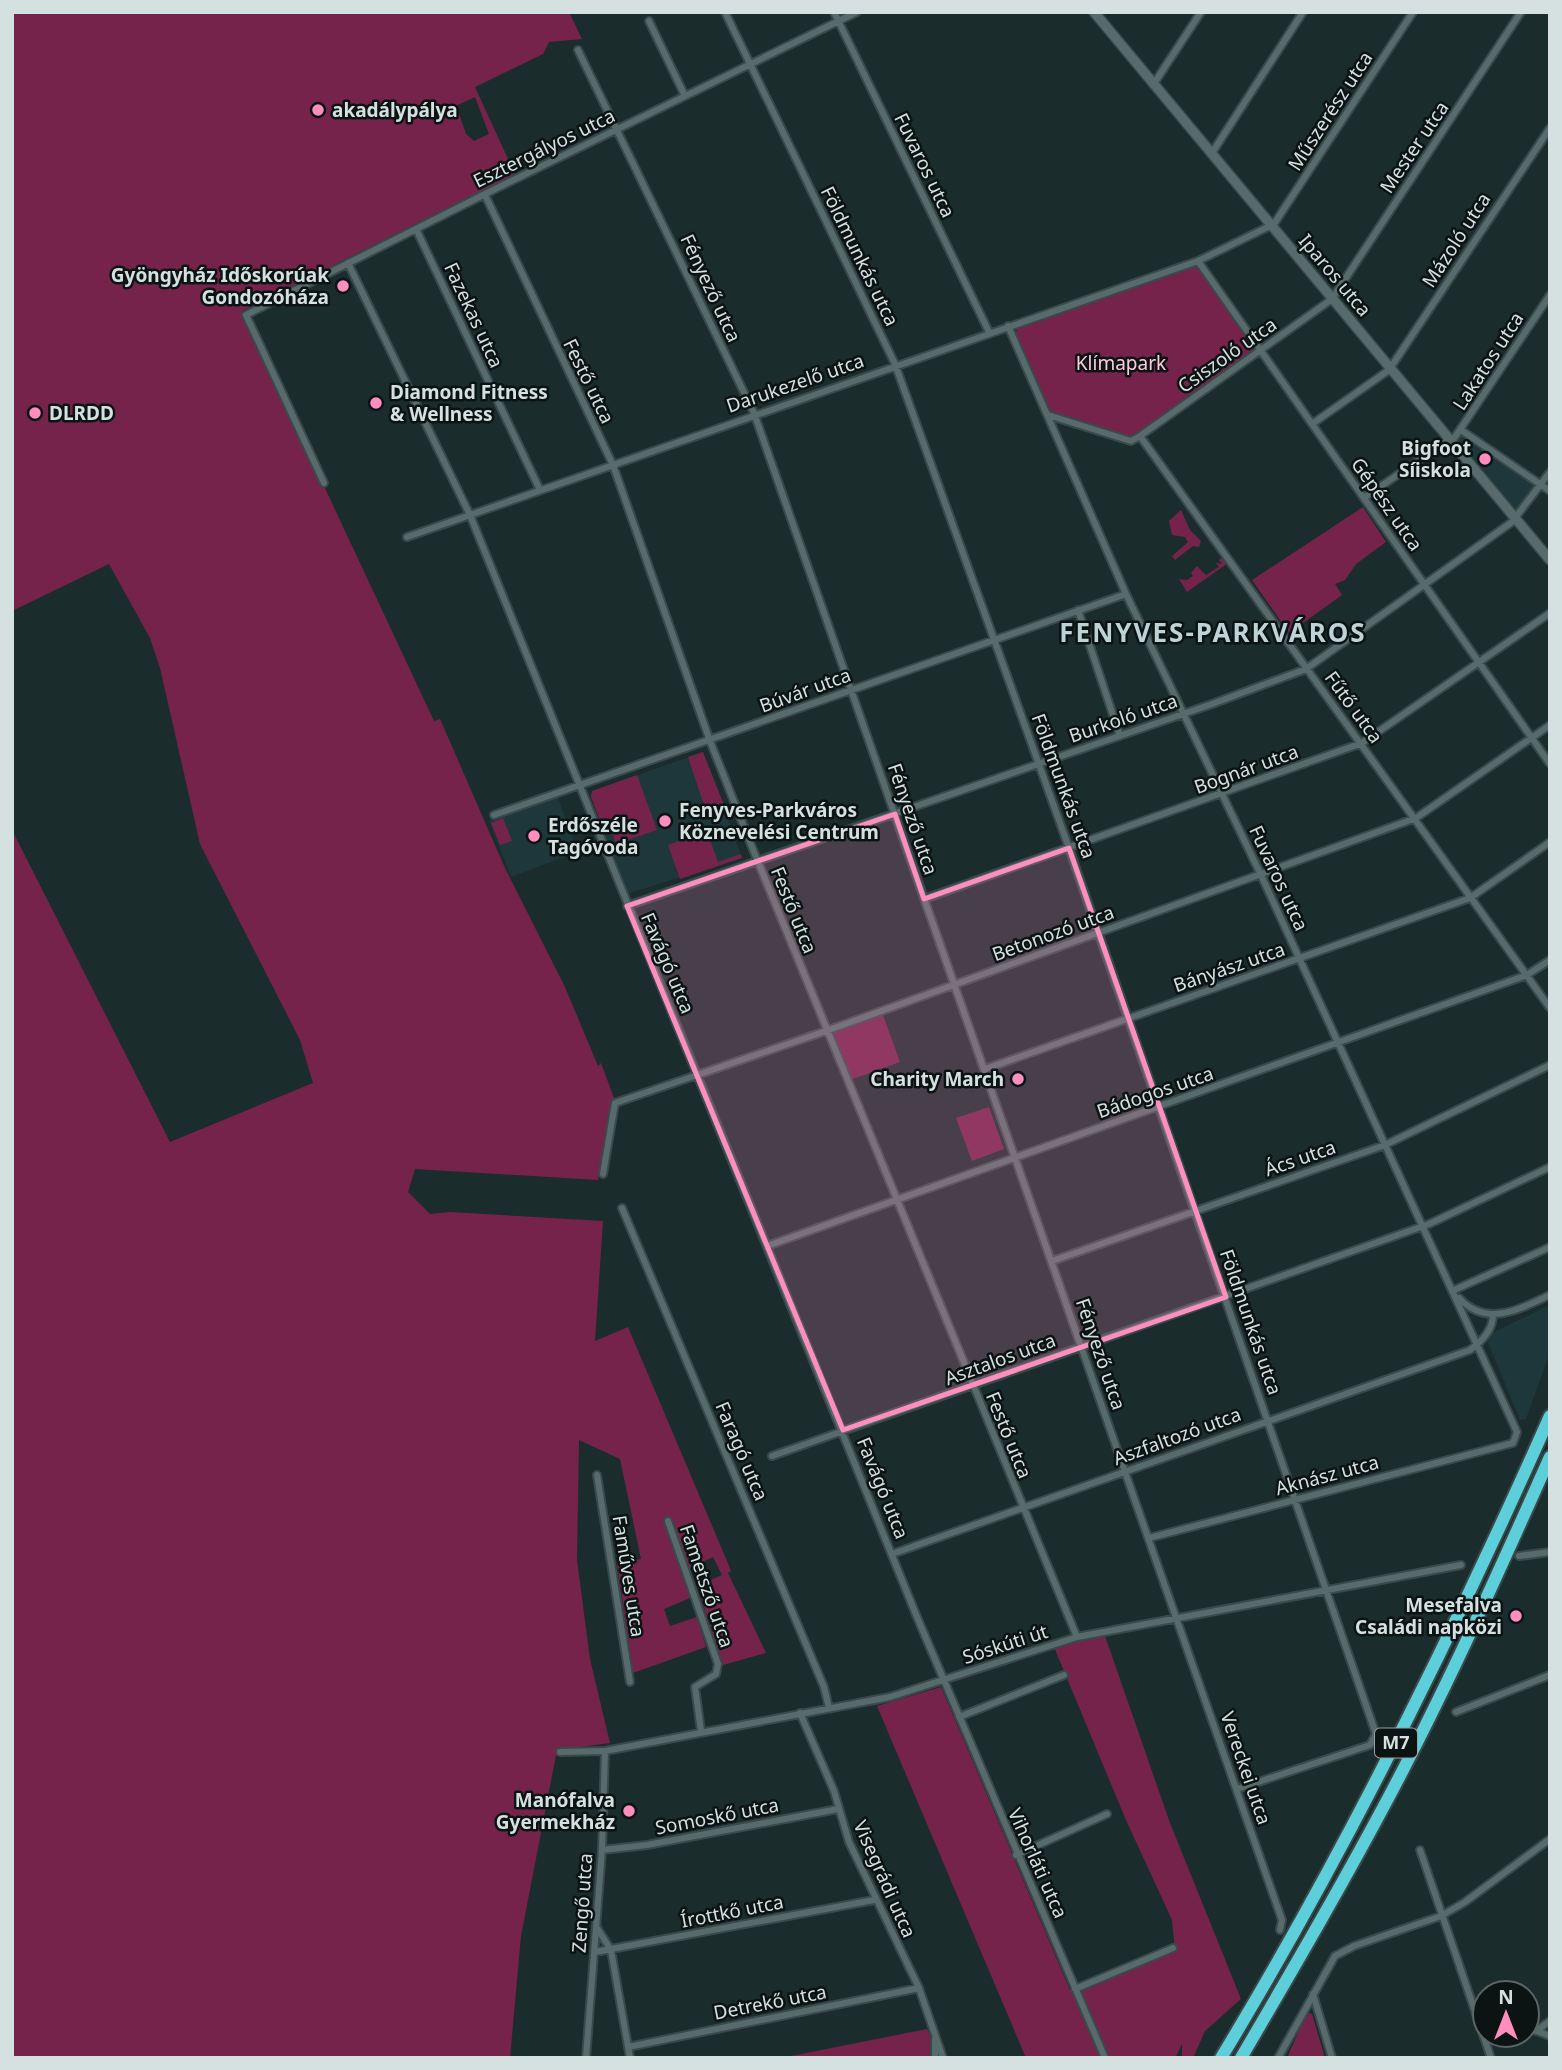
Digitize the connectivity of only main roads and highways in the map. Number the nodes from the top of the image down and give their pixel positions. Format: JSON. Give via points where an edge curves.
{"nodes":[{"id":1,"x":1550,"y":1416,"type":"edge"},
{"id":2,"x":1550,"y":1457,"type":"edge"},
{"id":3,"x":1221,"y":2058,"type":"edge"},
{"id":4,"x":1241,"y":2058,"type":"edge"}],
"edges":[{"from":1,"to":3,"type":"highway","number":"M7","via":[[1376,1783]]},
{"from":2,"to":4,"type":"highway","number":"M7","via":[[1394,1787]]}]}
